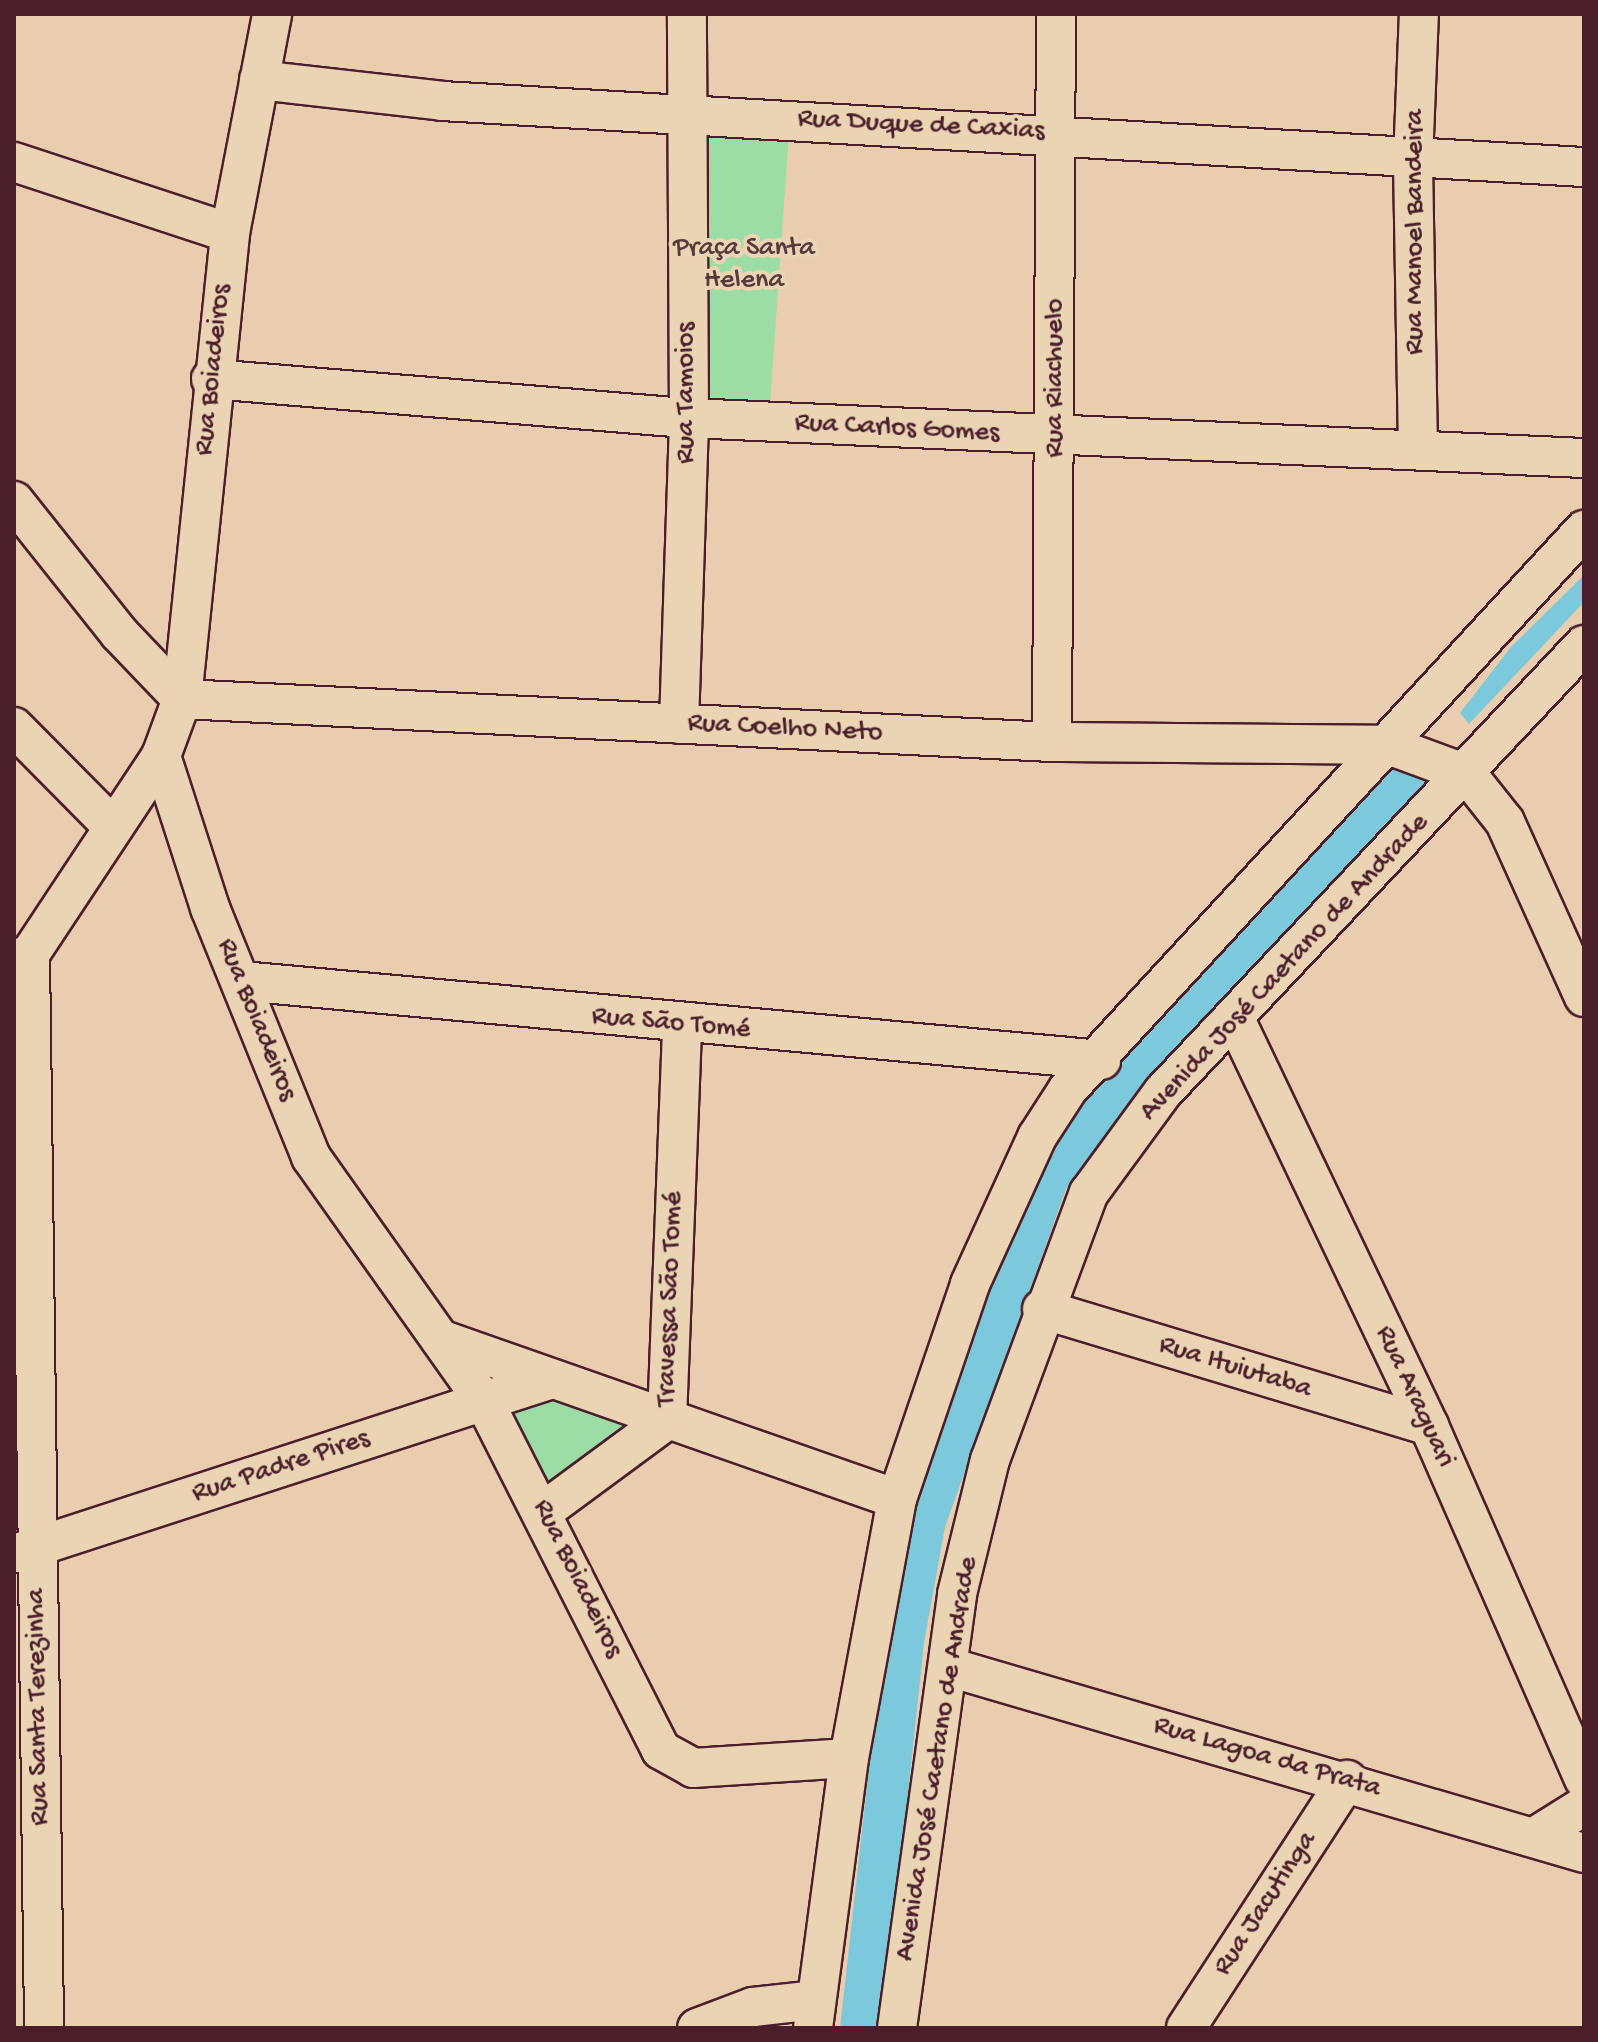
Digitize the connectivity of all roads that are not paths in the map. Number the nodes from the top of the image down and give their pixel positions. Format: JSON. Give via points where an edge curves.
{"nodes":[{"id":1,"x":272,"y":14,"type":"edge"},
{"id":2,"x":687,"y":14,"type":"edge"},
{"id":3,"x":1056,"y":14,"type":"edge"},
{"id":4,"x":1419,"y":14,"type":"edge"},
{"id":5,"x":259,"y":80,"type":"junction"},
{"id":6,"x":684,"y":116,"type":"junction"},
{"id":7,"x":1054,"y":132,"type":"junction"},
{"id":8,"x":1413,"y":161,"type":"junction"},
{"id":9,"x":14,"y":162,"type":"edge"},
{"id":10,"x":1584,"y":167,"type":"edge"},
{"id":11,"x":230,"y":233,"type":"junction"},
{"id":12,"x":211,"y":379,"type":"junction"},
{"id":13,"x":689,"y":418,"type":"junction"},
{"id":14,"x":1057,"y":438,"type":"junction"},
{"id":15,"x":1418,"y":449,"type":"junction"},
{"id":16,"x":1584,"y":458,"type":"edge"},
{"id":17,"x":14,"y":501,"type":"edge"},
{"id":18,"x":1584,"y":530,"type":"edge"},
{"id":19,"x":1584,"y":645,"type":"edge"},
{"id":20,"x":182,"y":699,"type":"junction"},
{"id":21,"x":679,"y":724,"type":"junction"},
{"id":22,"x":14,"y":727,"type":"edge"},
{"id":23,"x":1052,"y":742,"type":"junction"},
{"id":24,"x":1388,"y":745,"type":"junction"},
{"id":25,"x":161,"y":756,"type":"junction"},
{"id":26,"x":1467,"y":774,"type":"junction"},
{"id":27,"x":113,"y":827,"type":"junction"},
{"id":28,"x":22,"y":957,"type":"edge"},
{"id":29,"x":242,"y":981,"type":"junction"},
{"id":30,"x":1584,"y":997,"type":"edge"},
{"id":31,"x":1235,"y":1019,"type":"junction"},
{"id":32,"x":682,"y":1026,"type":"junction"},
{"id":33,"x":1101,"y":1060,"type":"junction"},
{"id":34,"x":1042,"y":1309,"type":"junction"},
{"id":35,"x":440,"y":1339,"type":"junction"},
{"id":36,"x":549,"y":1380,"type":"junction"},
{"id":37,"x":484,"y":1401,"type":"junction"},
{"id":38,"x":667,"y":1420,"type":"junction"},
{"id":39,"x":1429,"y":1426,"type":"junction"},
{"id":40,"x":897,"y":1499,"type":"junction"},
{"id":41,"x":545,"y":1510,"type":"junction"},
{"id":42,"x":26,"y":1550,"type":"edge"},
{"id":43,"x":949,"y":1667,"type":"junction"},
{"id":44,"x":849,"y":1758,"type":"junction"},
{"id":45,"x":1584,"y":1779,"type":"edge"},
{"id":46,"x":1347,"y":1780,"type":"junction"},
{"id":47,"x":1584,"y":1806,"type":"edge"},
{"id":48,"x":1536,"y":1836,"type":"junction"},
{"id":49,"x":1584,"y":1853,"type":"edge"},
{"id":50,"x":814,"y":2014,"type":"edge"},
{"id":51,"x":44,"y":2028,"type":"edge"},
{"id":52,"x":697,"y":2028,"type":"edge"},
{"id":53,"x":897,"y":2028,"type":"edge"},
{"id":54,"x":1186,"y":2028,"type":"edge"}],
"edges":[{"from":1,"to":5,"type":"street","name":"Rua Boiadeiros"},
{"from":2,"to":6,"type":"street","name":"Rua Tamoios"},
{"from":3,"to":7,"type":"street","name":"Rua Riachuelo"},
{"from":4,"to":8,"type":"street","name":"Rua Manoel Bandeira"},
{"from":5,"to":6,"type":"street","name":"Rua Duque de Caxias","via":[[442,101]]},
{"from":5,"to":11,"type":"street","name":"Rua Boiadeiros"},
{"from":6,"to":7,"type":"street","name":"Rua Duque de Caxias"},
{"from":6,"to":13,"type":"street","name":"Rua Tamoios"},
{"from":7,"to":8,"type":"street","name":"Rua Duque de Caxias"},
{"from":7,"to":14,"type":"street","name":"Rua Riachuelo"},
{"from":8,"to":10,"type":"street","name":"Rua Duque de Caxias"},
{"from":8,"to":15,"type":"street","name":"Rua Manoel Bandeira"},
{"from":9,"to":11,"type":"street"},
{"from":11,"to":12,"type":"street","name":"Rua Boiadeiros"},
{"from":12,"to":13,"type":"street","name":"Rua Carlos Gomes"},
{"from":12,"to":20,"type":"street","name":"Rua Boiadeiros"},
{"from":13,"to":14,"type":"street","name":"Rua Carlos Gomes"},
{"from":13,"to":21,"type":"street","name":"Rua Tamoios"},
{"from":14,"to":15,"type":"street","name":"Rua Carlos Gomes"},
{"from":14,"to":23,"type":"street","name":"Rua Riachuelo"},
{"from":15,"to":16,"type":"street","name":"Rua Carlos Gomes"},
{"from":17,"to":20,"type":"street","via":[[119,633]]},
{"from":18,"to":24,"type":"street"},
{"from":19,"to":26,"type":"street","name":"Avenida José Caetano de Andrade"},
{"from":20,"to":21,"type":"street","name":"Rua Coelho Neto"},
{"from":20,"to":25,"type":"street","name":"Rua Boiadeiros"},
{"from":21,"to":23,"type":"street","name":"Rua Coelho Neto"},
{"from":22,"to":27,"type":"street"},
{"from":23,"to":24,"type":"street","name":"Rua Coelho Neto"},
{"from":24,"to":26,"type":"street","name":"Rua Coelho Neto"},
{"from":24,"to":33,"type":"street"},
{"from":25,"to":27,"type":"street"},
{"from":25,"to":29,"type":"street","name":"Rua Boiadeiros","via":[[210,908]]},
{"from":26,"to":30,"type":"street","via":[[1505,822]]},
{"from":26,"to":31,"type":"street","name":"Avenida José Caetano de Andrade"},
{"from":27,"to":28,"type":"street"},
{"from":28,"to":42,"type":"street","name":"Rua Santa Terezinha"},
{"from":29,"to":32,"type":"street","name":"Rua São Tomé"},
{"from":29,"to":35,"type":"street","name":"Rua Boiadeiros","via":[[311,1157]]},
{"from":31,"to":34,"type":"street","name":"Avenida José Caetano de Andrade","via":[[1163,1092],[1089,1193]]},
{"from":31,"to":39,"type":"street","name":"Rua Araguari"},
{"from":32,"to":33,"type":"street","name":"Rua São Tomé"},
{"from":32,"to":38,"type":"street","name":"Travessa São Tomé"},
{"from":33,"to":40,"type":"street","via":[[1068,1089],[1037,1137],[970,1284]]},
{"from":34,"to":39,"type":"street","name":"Rua Ituiutaba"},
{"from":34,"to":43,"type":"street","name":"Avenida José Caetano de Andrade","via":[[990,1460],[957,1594]]},
{"from":35,"to":36,"type":"street"},
{"from":35,"to":37,"type":"street","name":"Rua Boiadeiros"},
{"from":36,"to":37,"type":"street","name":"Rua Padre Pires"},
{"from":36,"to":38,"type":"street"},
{"from":37,"to":41,"type":"street","name":"Rua Boiadeiros"},
{"from":37,"to":42,"type":"street","name":"Rua Padre Pires"},
{"from":38,"to":40,"type":"street"},
{"from":38,"to":41,"type":"street","name":"Travessa São Tomé"},
{"from":39,"to":45,"type":"street","name":"Rua Araguari"},
{"from":40,"to":44,"type":"street"},
{"from":41,"to":44,"type":"street","name":"Rua Boiadeiros","via":[[654,1739],[671,1760],[714,1769]]},
{"from":42,"to":51,"type":"street","name":"Rua Santa Terezinha"},
{"from":43,"to":46,"type":"street","name":"Rua Lagoa da Prata"},
{"from":43,"to":53,"type":"street","name":"Avenida José Caetano de Andrade"},
{"from":44,"to":50,"type":"street"},
{"from":46,"to":48,"type":"street","name":"Rua Lagoa da Prata"},
{"from":46,"to":54,"type":"street","name":"Rua Jacutinga"},
{"from":47,"to":48,"type":"street"},
{"from":48,"to":49,"type":"street","name":"Rua Lagoa da Prata"},
{"from":50,"to":52,"type":"street","via":[[753,2007]]}]}
